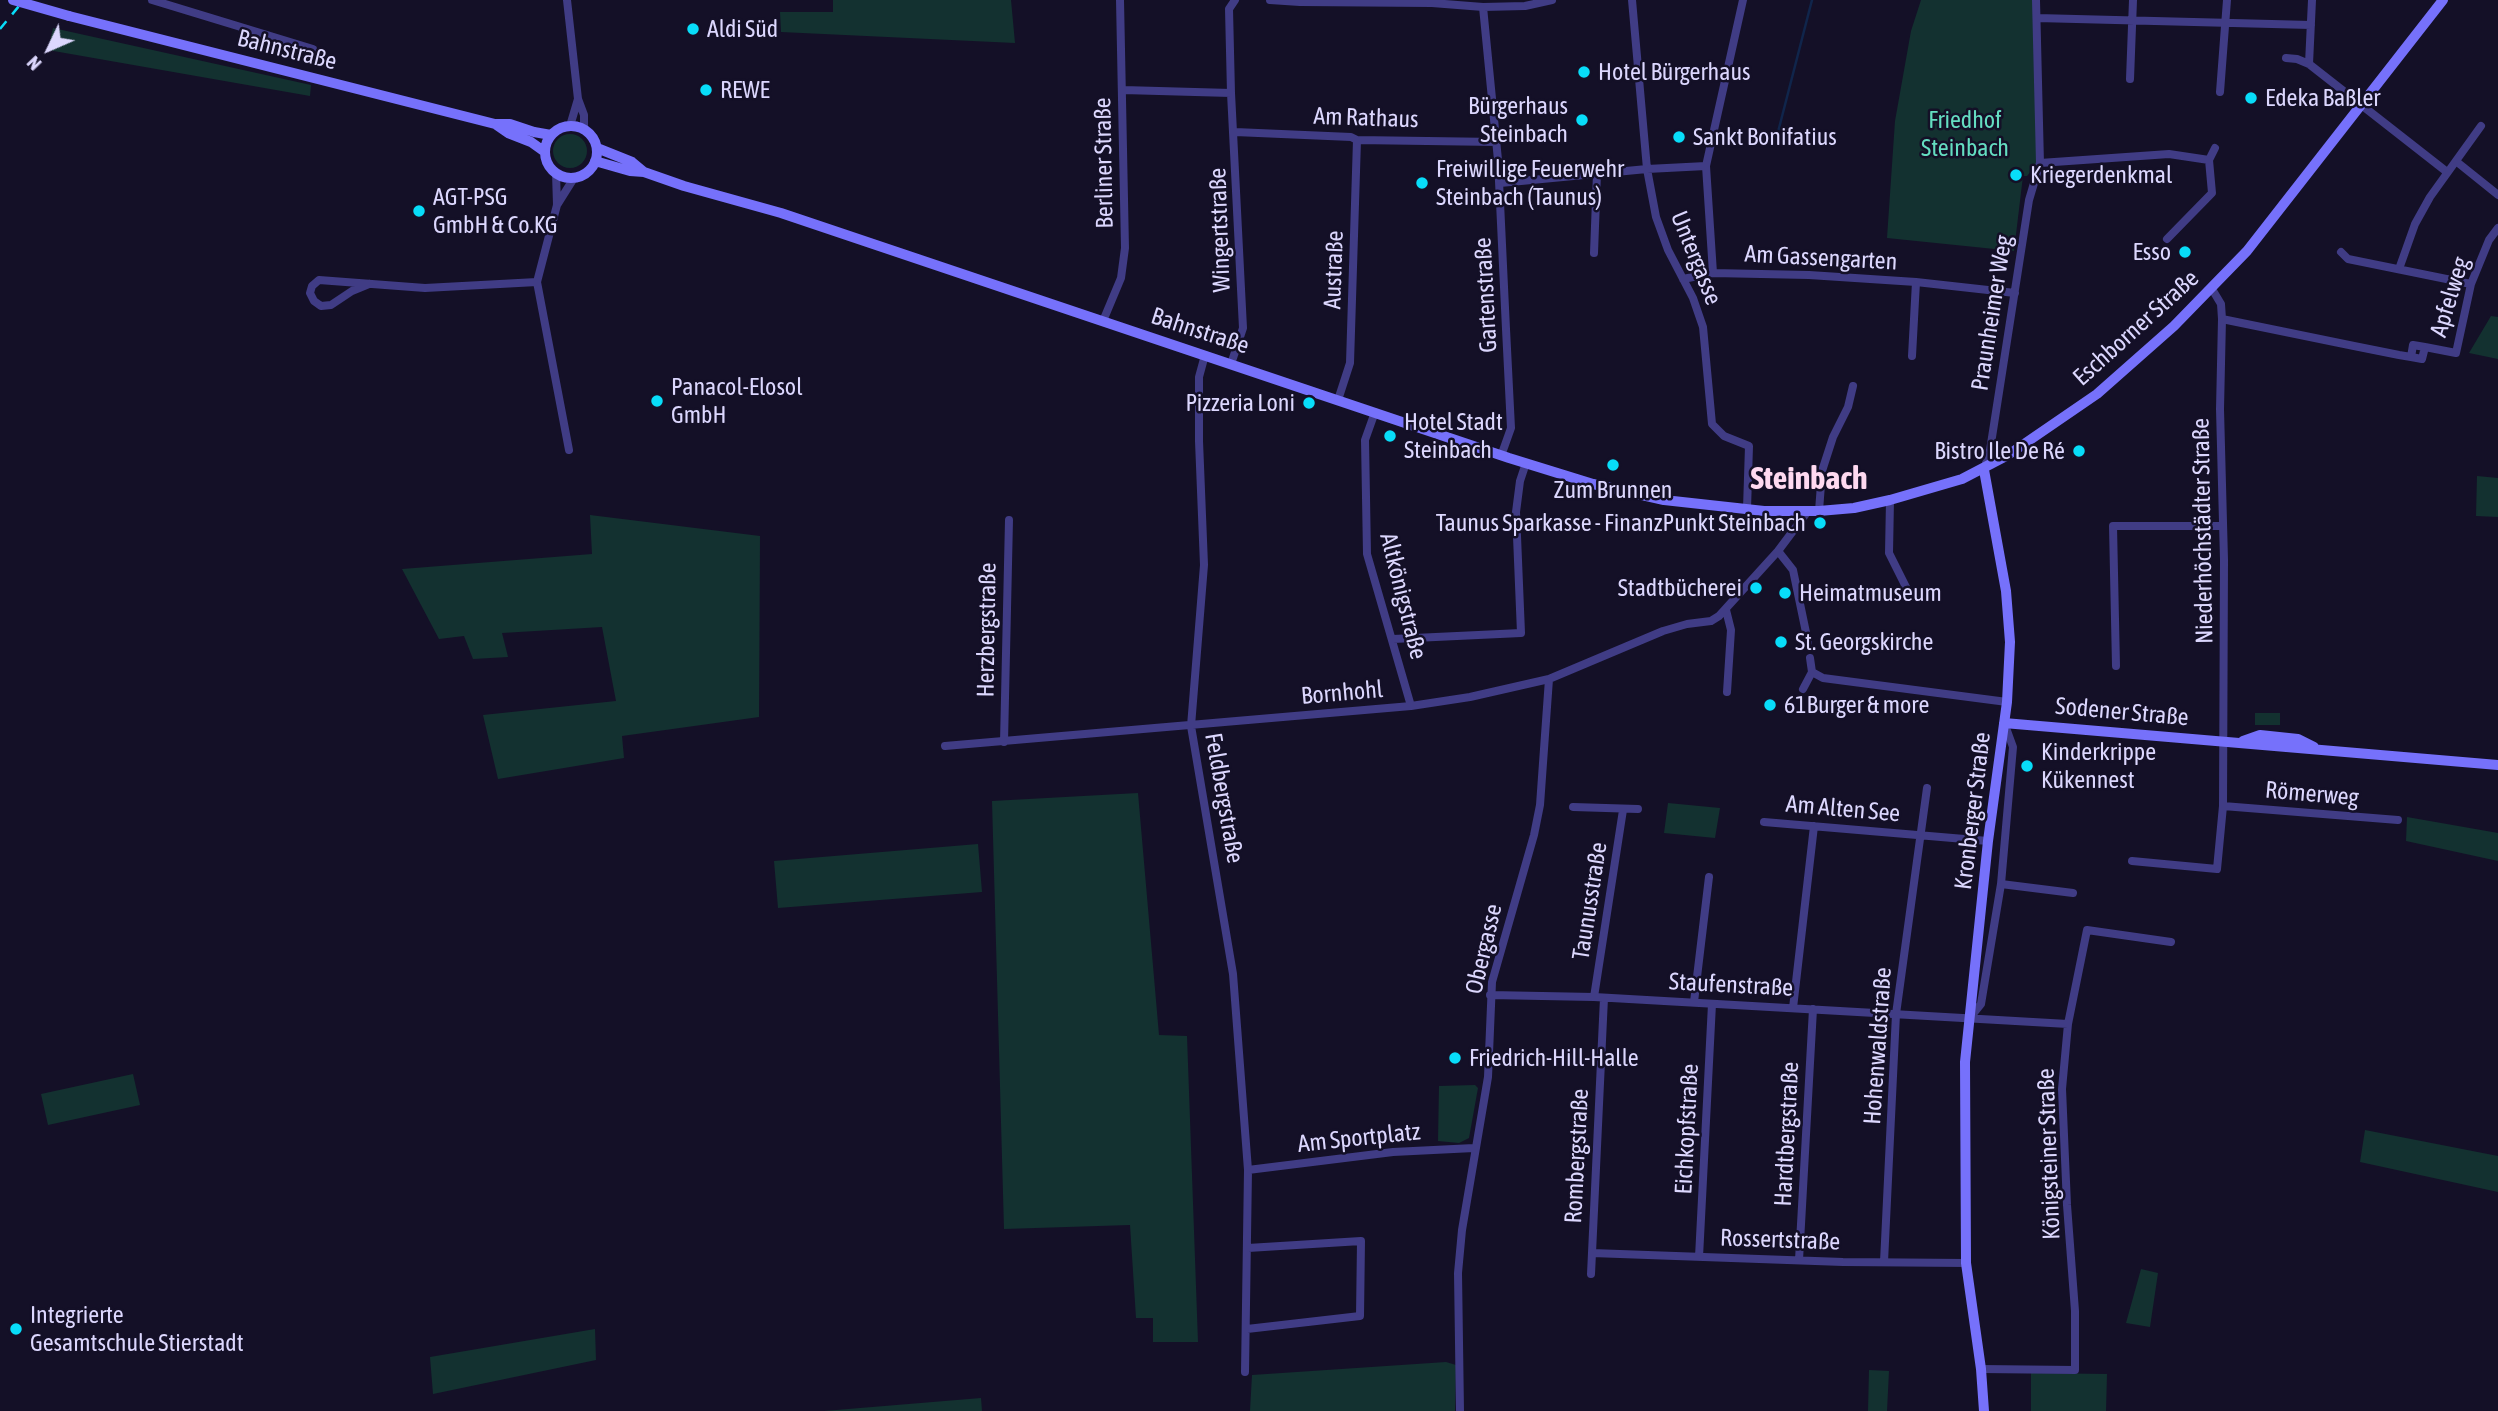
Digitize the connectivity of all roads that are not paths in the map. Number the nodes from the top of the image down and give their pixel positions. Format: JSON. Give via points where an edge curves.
{"nodes":[{"id":1,"x":13,"y":0,"type":"edge"},
{"id":2,"x":152,"y":0,"type":"edge"},
{"id":3,"x":567,"y":0,"type":"edge"},
{"id":4,"x":1120,"y":0,"type":"edge"},
{"id":5,"x":1234,"y":0,"type":"edge"},
{"id":6,"x":1270,"y":0,"type":"edge"},
{"id":7,"x":1552,"y":0,"type":"edge"},
{"id":8,"x":1632,"y":0,"type":"edge"},
{"id":9,"x":1743,"y":0,"type":"edge"},
{"id":10,"x":2036,"y":0,"type":"edge"},
{"id":11,"x":2133,"y":0,"type":"edge"},
{"id":12,"x":2227,"y":0,"type":"edge"},
{"id":13,"x":2312,"y":0,"type":"edge"},
{"id":14,"x":2443,"y":0,"type":"edge"},
{"id":15,"x":1483,"y":7,"type":"junction"},
{"id":16,"x":2037,"y":18,"type":"junction"},
{"id":17,"x":2133,"y":21,"type":"junction"},
{"id":18,"x":2225,"y":23,"type":"junction"},
{"id":19,"x":2311,"y":25,"type":"junction"},
{"id":20,"x":313,"y":50,"type":"dead end"},
{"id":21,"x":2286,"y":58,"type":"dead end"},
{"id":22,"x":2309,"y":64,"type":"junction"},
{"id":23,"x":2130,"y":79,"type":"dead end"},
{"id":24,"x":1123,"y":90,"type":"junction"},
{"id":25,"x":2220,"y":92,"type":"dead end"},
{"id":26,"x":1231,"y":93,"type":"junction"},
{"id":27,"x":578,"y":99,"type":"junction"},
{"id":28,"x":2361,"y":104,"type":"junction"},
{"id":29,"x":495,"y":124,"type":"junction"},
{"id":30,"x":570,"y":126,"type":"junction"},
{"id":31,"x":2482,"y":126,"type":"dead end"},
{"id":32,"x":584,"y":129,"type":"junction"},
{"id":33,"x":1235,"y":132,"type":"junction"},
{"id":34,"x":551,"y":135,"type":"junction"},
{"id":35,"x":1357,"y":139,"type":"junction"},
{"id":36,"x":1497,"y":142,"type":"junction"},
{"id":37,"x":597,"y":148,"type":"junction"},
{"id":38,"x":2215,"y":148,"type":"dead end"},
{"id":39,"x":545,"y":152,"type":"junction"},
{"id":40,"x":2209,"y":160,"type":"junction"},
{"id":41,"x":595,"y":161,"type":"junction"},
{"id":42,"x":2457,"y":162,"type":"junction"},
{"id":43,"x":2040,"y":163,"type":"junction"},
{"id":44,"x":1706,"y":166,"type":"junction"},
{"id":45,"x":1647,"y":169,"type":"junction"},
{"id":46,"x":644,"y":172,"type":"junction"},
{"id":47,"x":2447,"y":172,"type":"junction"},
{"id":48,"x":556,"y":173,"type":"junction"},
{"id":49,"x":1597,"y":173,"type":"junction"},
{"id":50,"x":574,"y":178,"type":"junction"},
{"id":51,"x":1500,"y":183,"type":"junction"},
{"id":52,"x":2498,"y":195,"type":"edge"},
{"id":53,"x":557,"y":205,"type":"junction"},
{"id":54,"x":2498,"y":229,"type":"edge"},
{"id":55,"x":2167,"y":239,"type":"dead end"},
{"id":56,"x":2342,"y":252,"type":"dead end"},
{"id":57,"x":1594,"y":253,"type":"dead end"},
{"id":58,"x":2399,"y":269,"type":"junction"},
{"id":59,"x":1713,"y":272,"type":"junction"},
{"id":60,"x":1683,"y":279,"type":"junction"},
{"id":61,"x":537,"y":282,"type":"junction"},
{"id":62,"x":1916,"y":282,"type":"junction"},
{"id":63,"x":2471,"y":284,"type":"junction"},
{"id":64,"x":369,"y":285,"type":"junction"},
{"id":65,"x":2211,"y":289,"type":"junction"},
{"id":66,"x":2015,"y":293,"type":"junction"},
{"id":67,"x":2221,"y":319,"type":"junction"},
{"id":68,"x":1103,"y":321,"type":"junction"},
{"id":69,"x":1205,"y":355,"type":"junction"},
{"id":70,"x":1912,"y":356,"type":"dead end"},
{"id":71,"x":1231,"y":364,"type":"junction"},
{"id":72,"x":1853,"y":386,"type":"dead end"},
{"id":73,"x":1338,"y":400,"type":"junction"},
{"id":74,"x":1375,"y":412,"type":"junction"},
{"id":75,"x":569,"y":450,"type":"dead end"},
{"id":76,"x":1501,"y":456,"type":"junction"},
{"id":77,"x":1526,"y":463,"type":"junction"},
{"id":78,"x":1984,"y":470,"type":"junction"},
{"id":79,"x":1890,"y":500,"type":"junction"},
{"id":80,"x":1747,"y":509,"type":"junction"},
{"id":81,"x":1813,"y":511,"type":"junction"},
{"id":82,"x":1009,"y":520,"type":"dead end"},
{"id":83,"x":2222,"y":526,"type":"junction"},
{"id":84,"x":1778,"y":551,"type":"junction"},
{"id":85,"x":1909,"y":593,"type":"dead end"},
{"id":86,"x":1726,"y":610,"type":"junction"},
{"id":87,"x":1393,"y":639,"type":"junction"},
{"id":88,"x":1808,"y":642,"type":"dead end"},
{"id":89,"x":1810,"y":657,"type":"dead end"},
{"id":90,"x":2116,"y":666,"type":"dead end"},
{"id":91,"x":1812,"y":672,"type":"junction"},
{"id":92,"x":1549,"y":679,"type":"junction"},
{"id":93,"x":1802,"y":690,"type":"dead end"},
{"id":94,"x":1727,"y":692,"type":"dead end"},
{"id":95,"x":2007,"y":702,"type":"junction"},
{"id":96,"x":1411,"y":706,"type":"junction"},
{"id":97,"x":2004,"y":723,"type":"junction"},
{"id":98,"x":1191,"y":726,"type":"junction"},
{"id":99,"x":1003,"y":741,"type":"junction"},
{"id":100,"x":2224,"y":742,"type":"junction"},
{"id":101,"x":945,"y":746,"type":"dead end"},
{"id":102,"x":2498,"y":765,"type":"edge"},
{"id":103,"x":1927,"y":788,"type":"dead end"},
{"id":104,"x":2223,"y":806,"type":"junction"},
{"id":105,"x":1573,"y":807,"type":"dead end"},
{"id":106,"x":1638,"y":809,"type":"dead end"},
{"id":107,"x":1623,"y":810,"type":"junction"},
{"id":108,"x":2398,"y":820,"type":"dead end"},
{"id":109,"x":1764,"y":822,"type":"dead end"},
{"id":110,"x":1814,"y":826,"type":"junction"},
{"id":111,"x":1919,"y":835,"type":"junction"},
{"id":112,"x":1988,"y":841,"type":"junction"},
{"id":113,"x":2132,"y":861,"type":"dead end"},
{"id":114,"x":1709,"y":877,"type":"dead end"},
{"id":115,"x":2001,"y":884,"type":"junction"},
{"id":116,"x":2073,"y":893,"type":"dead end"},
{"id":117,"x":2171,"y":942,"type":"dead end"},
{"id":118,"x":1490,"y":995,"type":"junction"},
{"id":119,"x":1594,"y":997,"type":"junction"},
{"id":120,"x":1604,"y":998,"type":"junction"},
{"id":121,"x":1694,"y":1002,"type":"junction"},
{"id":122,"x":1712,"y":1004,"type":"junction"},
{"id":123,"x":1793,"y":1008,"type":"junction"},
{"id":124,"x":1813,"y":1009,"type":"junction"},
{"id":125,"x":1896,"y":1014,"type":"junction"},
{"id":126,"x":1969,"y":1019,"type":"junction"},
{"id":127,"x":2068,"y":1024,"type":"junction"},
{"id":128,"x":1474,"y":1147,"type":"junction"},
{"id":129,"x":1248,"y":1170,"type":"junction"},
{"id":130,"x":1248,"y":1248,"type":"junction"},
{"id":131,"x":1592,"y":1253,"type":"junction"},
{"id":132,"x":1699,"y":1257,"type":"junction"},
{"id":133,"x":1799,"y":1260,"type":"junction"},
{"id":134,"x":1884,"y":1262,"type":"junction"},
{"id":135,"x":1966,"y":1263,"type":"junction"},
{"id":136,"x":1591,"y":1274,"type":"dead end"},
{"id":137,"x":1247,"y":1329,"type":"junction"},
{"id":138,"x":1981,"y":1369,"type":"junction"},
{"id":139,"x":1245,"y":1372,"type":"dead end"},
{"id":140,"x":1461,"y":1411,"type":"edge"},
{"id":141,"x":1983,"y":1411,"type":"edge"}],
"edges":[{"from":1,"to":29,"type":"main road","name":"Bahnstraße","bridge":true},
{"from":2,"to":20,"type":"street","name":"Bahnstraße"},
{"from":3,"to":27,"type":"street"},
{"from":4,"to":24,"type":"street","name":"Berliner Straße"},
{"from":5,"to":26,"type":"street","name":"Wingertstraße","via":[[1229,9]]},
{"from":6,"to":15,"type":"street"},
{"from":7,"to":15,"type":"street"},
{"from":8,"to":45,"type":"street","name":"Untergasse"},
{"from":9,"to":44,"type":"street"},
{"from":10,"to":16,"type":"street","name":"Praunheimer Weg"},
{"from":11,"to":17,"type":"street"},
{"from":12,"to":18,"type":"street"},
{"from":13,"to":19,"type":"street"},
{"from":14,"to":28,"type":"main road","name":"Eschborner Straße"},
{"from":15,"to":36,"type":"street","name":"Gartenstraße"},
{"from":16,"to":17,"type":"street"},
{"from":16,"to":43,"type":"street","name":"Praunheimer Weg"},
{"from":17,"to":18,"type":"street"},
{"from":17,"to":23,"type":"street"},
{"from":18,"to":19,"type":"street"},
{"from":18,"to":25,"type":"street"},
{"from":19,"to":22,"type":"street"},
{"from":21,"to":22,"type":"street"},
{"from":22,"to":28,"type":"street"},
{"from":24,"to":26,"type":"street"},
{"from":24,"to":68,"type":"street","name":"Berliner Straße","via":[[1125,248],[1121,278]]},
{"from":26,"to":33,"type":"street","name":"Wingertstraße"},
{"from":27,"to":30,"type":"street"},
{"from":27,"to":32,"type":"street"},
{"from":28,"to":47,"type":"street"},
{"from":28,"to":65,"type":"main road","name":"Eschborner Straße","via":[[2247,251]]},
{"from":29,"to":34,"type":"main road","name":"Bahnstraße"},
{"from":29,"to":39,"type":"main road","name":"Bahnstraße"},
{"from":30,"to":32,"type":"main road"},
{"from":30,"to":34,"type":"main road"},
{"from":31,"to":42,"type":"street"},
{"from":32,"to":37,"type":"main road"},
{"from":33,"to":35,"type":"street","name":"Am Rathaus"},
{"from":33,"to":71,"type":"street","name":"Wingertstraße","via":[[1243,328]]},
{"from":34,"to":39,"type":"main road"},
{"from":35,"to":36,"type":"street","name":"Am Rathaus"},
{"from":35,"to":73,"type":"street","name":"Austraße","via":[[1350,363]]},
{"from":36,"to":51,"type":"street","name":"Gartenstraße"},
{"from":37,"to":41,"type":"main road"},
{"from":37,"to":46,"type":"main road","name":"Bahnstraße"},
{"from":38,"to":40,"type":"street"},
{"from":39,"to":48,"type":"main road"},
{"from":40,"to":43,"type":"street","via":[[2169,154]]},
{"from":40,"to":55,"type":"street","via":[[2212,193]]},
{"from":41,"to":46,"type":"main road","name":"Bahnstraße"},
{"from":41,"to":50,"type":"main road","via":[[590,170]]},
{"from":42,"to":47,"type":"street"},
{"from":42,"to":52,"type":"street"},
{"from":43,"to":66,"type":"street","name":"Praunheimer Weg","via":[[2029,200]]},
{"from":44,"to":45,"type":"street"},
{"from":44,"to":59,"type":"street"},
{"from":45,"to":49,"type":"street"},
{"from":45,"to":60,"type":"street","name":"Untergasse","via":[[1656,217]]},
{"from":46,"to":68,"type":"main road","name":"Bahnstraße"},
{"from":47,"to":58,"type":"street","via":[[2415,223]]},
{"from":48,"to":50,"type":"main road"},
{"from":48,"to":53,"type":"street"},
{"from":49,"to":51,"type":"street"},
{"from":49,"to":57,"type":"street"},
{"from":50,"to":53,"type":"street"},
{"from":51,"to":76,"type":"street","name":"Gartenstraße","via":[[1511,428]]},
{"from":53,"to":61,"type":"street"},
{"from":54,"to":63,"type":"street","name":"Apfelweg"},
{"from":56,"to":58,"type":"street","via":[[2348,259]]},
{"from":58,"to":63,"type":"street"},
{"from":59,"to":60,"type":"street","name":"Am Gassengarten"},
{"from":59,"to":62,"type":"street","name":"Am Gassengarten"},
{"from":60,"to":80,"type":"street","name":"Untergasse","via":[[1703,327],[1712,424],[1724,436],[1749,446]]},
{"from":61,"to":64,"type":"street","via":[[425,288]]},
{"from":61,"to":75,"type":"street"},
{"from":62,"to":66,"type":"street","name":"Am Gassengarten"},
{"from":62,"to":70,"type":"street","name":"Am Gassengarten"},
{"from":63,"to":67,"type":"street","name":"Apfelweg","via":[[2456,353],[2425,347],[2423,359]]},
{"from":64,"to":64,"type":"street","via":[[319,281],[310,293],[321,306],[331,305]]},
{"from":65,"to":67,"type":"street","name":"Niederhöchstädter Straße","via":[[2221,304]]},
{"from":65,"to":78,"type":"main road","name":"Eschborner Straße","via":[[2097,394]]},
{"from":66,"to":78,"type":"street","name":"Praunheimer Weg"},
{"from":67,"to":83,"type":"street","name":"Niederhöchstädter Straße"},
{"from":68,"to":69,"type":"main road","name":"Bahnstraße"},
{"from":69,"to":71,"type":"main road","name":"Bahnstraße"},
{"from":69,"to":98,"type":"street","name":"Feldbergstraße","via":[[1199,377],[1204,565]]},
{"from":71,"to":73,"type":"main road","name":"Bahnstraße"},
{"from":72,"to":81,"type":"street","via":[[1822,471]]},
{"from":73,"to":74,"type":"main road","name":"Bahnstraße"},
{"from":74,"to":76,"type":"main road","name":"Bahnstraße"},
{"from":74,"to":87,"type":"street","name":"Altkönigstraße","via":[[1365,440],[1366,542]]},
{"from":76,"to":77,"type":"main road","name":"Bahnstraße"},
{"from":77,"to":80,"type":"main road","name":"Bahnstraße","via":[[1623,491]]},
{"from":77,"to":87,"type":"street","via":[[1516,512],[1521,633]]},
{"from":78,"to":79,"type":"main road","name":"Eschborner Straße"},
{"from":78,"to":95,"type":"main road","via":[[2006,590],[2010,642]]},
{"from":79,"to":81,"type":"main road","name":"Eschborner Straße"},
{"from":79,"to":85,"type":"street","via":[[1889,553]]},
{"from":80,"to":81,"type":"main road","name":"Eschborner Straße"},
{"from":81,"to":84,"type":"street","name":"Bornhohl"},
{"from":82,"to":99,"type":"street","name":"Herzbergstraße"},
{"from":83,"to":90,"type":"street","via":[[2113,526]]},
{"from":83,"to":100,"type":"street","name":"Niederhöchstädter Straße"},
{"from":84,"to":86,"type":"street","name":"Bornhohl"},
{"from":84,"to":88,"type":"street","via":[[1793,570]]},
{"from":86,"to":92,"type":"street","name":"Bornhohl","via":[[1711,621],[1663,631]]},
{"from":86,"to":94,"type":"street","via":[[1731,630]]},
{"from":87,"to":96,"type":"street","name":"Altkönigstraße"},
{"from":89,"to":91,"type":"street"},
{"from":91,"to":93,"type":"street"},
{"from":91,"to":95,"type":"street","via":[[1823,678]]},
{"from":92,"to":96,"type":"street","name":"Bornhohl"},
{"from":92,"to":118,"type":"street","name":"Obergasse","via":[[1540,805]]},
{"from":95,"to":97,"type":"main road"},
{"from":96,"to":98,"type":"street","name":"Bornhohl"},
{"from":97,"to":100,"type":"main road","name":"Sodener Straße"},
{"from":97,"to":112,"type":"main road","name":"Kronberger Straße"},
{"from":97,"to":115,"type":"street","name":"Kronberger Straße","via":[[2013,747]]},
{"from":98,"to":99,"type":"street","name":"Bornhohl"},
{"from":98,"to":129,"type":"street","name":"Feldbergstraße","via":[[1233,974]]},
{"from":99,"to":101,"type":"street","name":"Bornhohl"},
{"from":100,"to":102,"type":"main road","name":"Sodener Straße"},
{"from":100,"to":104,"type":"street","name":"Niederhöchstädter Straße"},
{"from":103,"to":111,"type":"street","name":"Am Alten See"},
{"from":104,"to":108,"type":"street","name":"Römerweg"},
{"from":104,"to":113,"type":"street","name":"Niederhöchstädter Straße","via":[[2217,869]]},
{"from":105,"to":107,"type":"street","name":"Taunusstraße"},
{"from":106,"to":107,"type":"street","name":"Taunusstraße"},
{"from":107,"to":119,"type":"street","name":"Taunusstraße"},
{"from":109,"to":110,"type":"street","name":"Am Alten See"},
{"from":110,"to":111,"type":"street","name":"Am Alten See"},
{"from":110,"to":123,"type":"street"},
{"from":111,"to":112,"type":"street","name":"Am Alten See"},
{"from":111,"to":125,"type":"street","name":"Hohenwaldstraße"},
{"from":112,"to":126,"type":"main road","name":"Kronberger Straße"},
{"from":114,"to":121,"type":"street"},
{"from":115,"to":116,"type":"street","name":"Kronberger Straße"},
{"from":115,"to":126,"type":"street","name":"Kronberger Straße","via":[[1981,1004]]},
{"from":117,"to":127,"type":"street","name":"Königsteiner Straße","via":[[2087,930]]},
{"from":118,"to":119,"type":"street","name":"Staufenstraße"},
{"from":118,"to":128,"type":"street","name":"Obergasse","via":[[1488,1077]]},
{"from":119,"to":120,"type":"street","name":"Staufenstraße"},
{"from":120,"to":121,"type":"street","name":"Staufenstraße"},
{"from":120,"to":131,"type":"street","name":"Rombergstraße"},
{"from":121,"to":122,"type":"street","name":"Staufenstraße"},
{"from":122,"to":123,"type":"street","name":"Staufenstraße"},
{"from":122,"to":132,"type":"street","name":"Eichkopfstraße"},
{"from":123,"to":124,"type":"street","name":"Staufenstraße"},
{"from":124,"to":125,"type":"street","name":"Staufenstraße"},
{"from":124,"to":133,"type":"street","name":"Hardtbergstraße"},
{"from":125,"to":126,"type":"street","name":"Staufenstraße"},
{"from":125,"to":134,"type":"street","name":"Hohenwaldstraße"},
{"from":126,"to":127,"type":"street"},
{"from":126,"to":135,"type":"main road","name":"Kronberger Straße","via":[[1964,1090]]},
{"from":127,"to":138,"type":"street","name":"Königsteiner Straße","via":[[2062,1089],[2075,1370]]},
{"from":128,"to":129,"type":"street","name":"Am Sportplatz"},
{"from":128,"to":140,"type":"street","name":"Obergasse","via":[[1458,1273]]},
{"from":129,"to":130,"type":"street","name":"Feldbergstraße"},
{"from":130,"to":137,"type":"street","name":"Feldbergstraße"},
{"from":130,"to":137,"type":"street","via":[[1361,1241],[1360,1316]]},
{"from":131,"to":132,"type":"street","name":"Rossertstraße"},
{"from":131,"to":136,"type":"street","name":"Rombergstraße"},
{"from":132,"to":133,"type":"street","name":"Rossertstraße"},
{"from":133,"to":134,"type":"street","name":"Rossertstraße"},
{"from":134,"to":135,"type":"street","name":"Rossertstraße"},
{"from":135,"to":138,"type":"main road","name":"Kronberger Straße"},
{"from":137,"to":139,"type":"street","name":"Feldbergstraße"},
{"from":138,"to":141,"type":"main road","name":"Kronberger Straße"}]}
